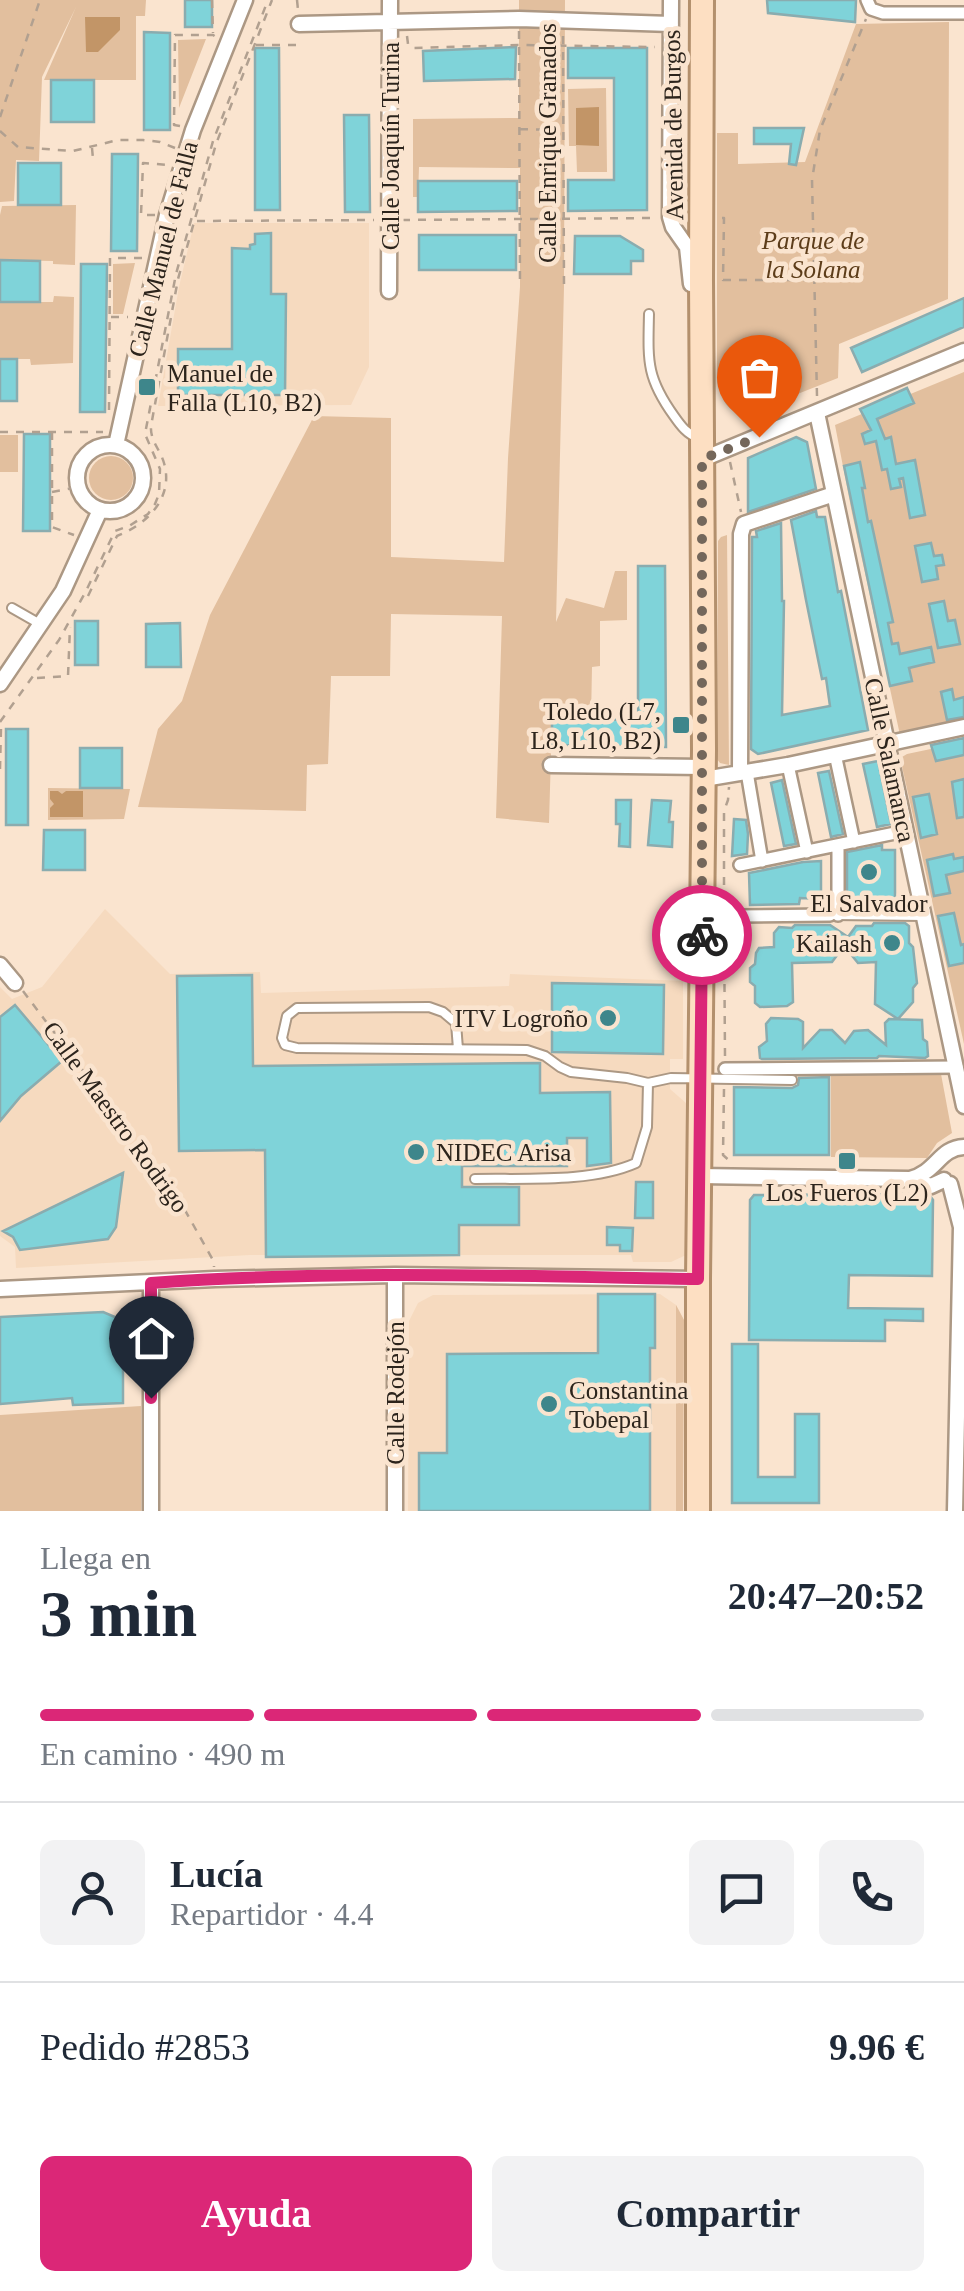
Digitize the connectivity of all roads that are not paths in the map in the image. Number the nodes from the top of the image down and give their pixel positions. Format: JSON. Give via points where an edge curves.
{"nodes":[{"id":1,"x":245,"y":0,"type":"edge"},
{"id":2,"x":390,"y":0,"type":"edge"},
{"id":3,"x":671,"y":0,"type":"edge"},
{"id":4,"x":702,"y":0,"type":"edge"},
{"id":5,"x":869,"y":4,"type":"edge"},
{"id":6,"x":964,"y":13,"type":"edge"},
{"id":7,"x":390,"y":23,"type":"junction"},
{"id":8,"x":298,"y":24,"type":"road end"},
{"id":9,"x":671,"y":24,"type":"junction"},
{"id":10,"x":389,"y":291,"type":"dead end"},
{"id":11,"x":701,"y":302,"type":"junction"},
{"id":12,"x":648,"y":314,"type":"dead end"},
{"id":13,"x":964,"y":351,"type":"edge"},
{"id":14,"x":817,"y":413,"type":"junction"},
{"id":15,"x":119,"y":432,"type":"junction"},
{"id":16,"x":702,"y":449,"type":"junction"},
{"id":17,"x":834,"y":494,"type":"junction"},
{"id":18,"x":100,"y":510,"type":"junction"},
{"id":19,"x":12,"y":608,"type":"dead end"},
{"id":20,"x":40,"y":624,"type":"junction"},
{"id":21,"x":0,"y":684,"type":"edge"},
{"id":22,"x":964,"y":727,"type":"edge"},
{"id":23,"x":886,"y":742,"type":"junction"},
{"id":24,"x":835,"y":754,"type":"junction"},
{"id":25,"x":551,"y":765,"type":"dead end"},
{"id":26,"x":788,"y":765,"type":"junction"},
{"id":27,"x":704,"y":773,"type":"junction"},
{"id":28,"x":739,"y":774,"type":"junction"},
{"id":29,"x":905,"y":831,"type":"junction"},
{"id":30,"x":854,"y":842,"type":"junction"},
{"id":31,"x":838,"y":845,"type":"junction"},
{"id":32,"x":807,"y":852,"type":"junction"},
{"id":33,"x":762,"y":861,"type":"junction"},
{"id":34,"x":740,"y":865,"type":"dead end"},
{"id":35,"x":834,"y":915,"type":"junction"},
{"id":36,"x":738,"y":916,"type":"road end"},
{"id":37,"x":924,"y":916,"type":"junction"},
{"id":38,"x":0,"y":965,"type":"edge"},
{"id":39,"x":15,"y":983,"type":"road end"},
{"id":40,"x":458,"y":1049,"type":"junction"},
{"id":41,"x":957,"y":1067,"type":"junction"},
{"id":42,"x":717,"y":1076,"type":"junction"},
{"id":43,"x":792,"y":1080,"type":"dead end"},
{"id":44,"x":648,"y":1083,"type":"junction"},
{"id":45,"x":964,"y":1106,"type":"edge"},
{"id":46,"x":964,"y":1147,"type":"edge"},
{"id":47,"x":943,"y":1156,"type":"junction"},
{"id":48,"x":700,"y":1176,"type":"junction"},
{"id":49,"x":475,"y":1179,"type":"dead end"},
{"id":50,"x":909,"y":1179,"type":"junction"},
{"id":51,"x":953,"y":1184,"type":"edge"},
{"id":52,"x":962,"y":1223,"type":"edge"},
{"id":53,"x":395,"y":1275,"type":"junction"},
{"id":54,"x":698,"y":1279,"type":"junction"},
{"id":55,"x":151,"y":1283,"type":"junction"},
{"id":56,"x":0,"y":1289,"type":"edge"},
{"id":57,"x":150,"y":1511,"type":"edge"},
{"id":58,"x":395,"y":1511,"type":"edge"},
{"id":59,"x":698,"y":1511,"type":"edge"},
{"id":60,"x":954,"y":1511,"type":"edge"}],
"edges":[{"from":1,"to":15,"type":"street","name":"Calle Manuel de Falla","via":[[220,39],[166,215]]},
{"from":2,"to":7,"type":"street","name":"Calle Joaquín Turina"},
{"from":3,"to":9,"type":"street","name":"Avenida de Burgos"},
{"from":4,"to":11,"type":"main road","name":"Avenida de Burgos"},
{"from":5,"to":6,"type":"street","via":[[883,14]]},
{"from":7,"to":8,"type":"street"},
{"from":7,"to":9,"type":"street"},
{"from":7,"to":10,"type":"street","name":"Calle Joaquín Turina"},
{"from":9,"to":11,"type":"street","name":"Avenida de Burgos","via":[[670,217],[688,247],[690,281]]},
{"from":11,"to":16,"type":"main road","name":"Avenida de Burgos"},
{"from":12,"to":16,"type":"lane","via":[[650,374]]},
{"from":13,"to":14,"type":"street"},
{"from":14,"to":16,"type":"street","via":[[728,450]]},
{"from":14,"to":17,"type":"street","name":"Calle Salamanca"},
{"from":15,"to":18,"type":"street","via":[[88,453],[78,470],[84,498]]},
{"from":15,"to":18,"type":"street","via":[[141,464],[142,486],[122,509]]},
{"from":16,"to":27,"type":"main road","name":"Avenida de Burgos"},
{"from":17,"to":23,"type":"street","name":"Calle Salamanca"},
{"from":17,"to":28,"type":"street","via":[[744,524],[740,534]]},
{"from":18,"to":20,"type":"street"},
{"from":19,"to":20,"type":"lane"},
{"from":20,"to":21,"type":"street"},
{"from":22,"to":23,"type":"street"},
{"from":23,"to":24,"type":"street"},
{"from":23,"to":29,"type":"street","name":"Calle Salamanca"},
{"from":24,"to":26,"type":"street"},
{"from":24,"to":30,"type":"street"},
{"from":25,"to":27,"type":"street"},
{"from":26,"to":28,"type":"street"},
{"from":26,"to":32,"type":"street"},
{"from":27,"to":28,"type":"street"},
{"from":27,"to":42,"type":"main road","name":"Avenida de Burgos"},
{"from":28,"to":33,"type":"street"},
{"from":29,"to":30,"type":"street"},
{"from":29,"to":37,"type":"street","name":"Calle Salamanca"},
{"from":30,"to":31,"type":"street"},
{"from":31,"to":32,"type":"street"},
{"from":31,"to":35,"type":"street"},
{"from":32,"to":33,"type":"street"},
{"from":33,"to":34,"type":"street"},
{"from":35,"to":36,"type":"street"},
{"from":35,"to":37,"type":"lane"},
{"from":37,"to":41,"type":"street","name":"Calle Salamanca"},
{"from":38,"to":39,"type":"street"},
{"from":40,"to":40,"type":"lane","via":[[297,1048],[282,1038],[287,1016],[298,1008],[429,1007],[456,1023]]},
{"from":40,"to":44,"type":"lane","via":[[528,1050],[570,1072]]},
{"from":41,"to":42,"type":"street"},
{"from":41,"to":45,"type":"street","name":"Calle Salamanca"},
{"from":42,"to":43,"type":"lane"},
{"from":42,"to":44,"type":"lane"},
{"from":42,"to":48,"type":"main road","name":"Avenida de Burgos"},
{"from":44,"to":49,"type":"lane","via":[[647,1127],[636,1163],[571,1176]]},
{"from":46,"to":47,"type":"street"},
{"from":47,"to":50,"type":"street"},
{"from":47,"to":51,"type":"street","via":[[940,1168]]},
{"from":48,"to":50,"type":"street"},
{"from":48,"to":54,"type":"main road","name":"Avenida de Burgos"},
{"from":50,"to":51,"type":"street"},
{"from":51,"to":52,"type":"street"},
{"from":52,"to":60,"type":"street"},
{"from":53,"to":54,"type":"street"},
{"from":53,"to":55,"type":"street"},
{"from":53,"to":58,"type":"street","name":"Calle Rodejón"},
{"from":54,"to":59,"type":"main road","name":"Avenida de Burgos"},
{"from":55,"to":56,"type":"street"},
{"from":55,"to":57,"type":"street"}]}
